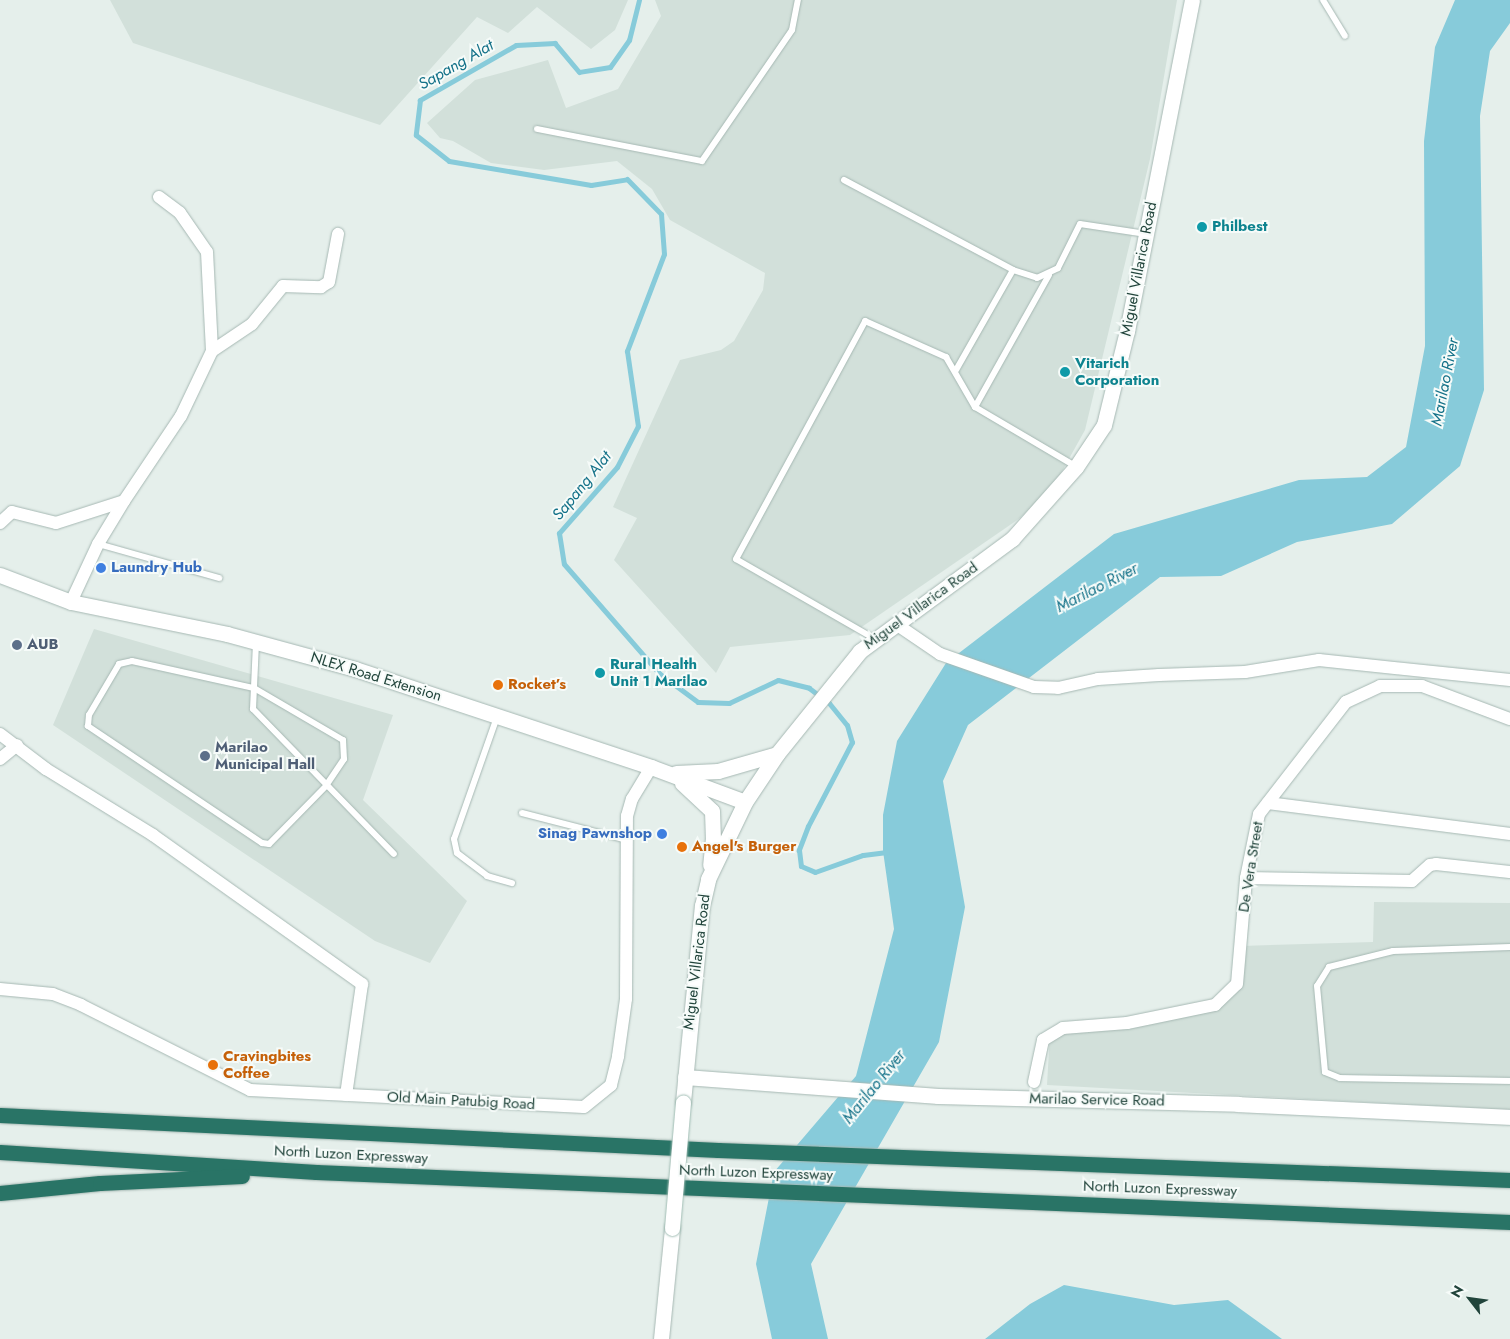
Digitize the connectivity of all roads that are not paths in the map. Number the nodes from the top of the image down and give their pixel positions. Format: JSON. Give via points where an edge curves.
{"nodes":[{"id":1,"x":798,"y":0,"type":"edge"},
{"id":2,"x":1192,"y":0,"type":"edge"},
{"id":3,"x":1323,"y":0,"type":"edge"},
{"id":4,"x":1345,"y":36,"type":"dead end"},
{"id":5,"x":537,"y":129,"type":"dead end"},
{"id":6,"x":844,"y":180,"type":"dead end"},
{"id":7,"x":158,"y":197,"type":"dead end"},
{"id":8,"x":338,"y":234,"type":"dead end"},
{"id":9,"x":1146,"y":234,"type":"junction"},
{"id":10,"x":1013,"y":270,"type":"junction"},
{"id":11,"x":1049,"y":275,"type":"junction"},
{"id":12,"x":212,"y":351,"type":"junction"},
{"id":13,"x":956,"y":370,"type":"junction"},
{"id":14,"x":974,"y":407,"type":"junction"},
{"id":15,"x":1076,"y":467,"type":"junction"},
{"id":16,"x":124,"y":501,"type":"junction"},
{"id":17,"x":0,"y":523,"type":"edge"},
{"id":18,"x":98,"y":544,"type":"junction"},
{"id":19,"x":0,"y":575,"type":"edge"},
{"id":20,"x":219,"y":578,"type":"dead end"},
{"id":21,"x":71,"y":602,"type":"junction"},
{"id":22,"x":896,"y":624,"type":"junction"},
{"id":23,"x":875,"y":639,"type":"junction"},
{"id":24,"x":256,"y":642,"type":"junction"},
{"id":25,"x":1510,"y":680,"type":"edge"},
{"id":26,"x":254,"y":688,"type":"junction"},
{"id":27,"x":497,"y":716,"type":"junction"},
{"id":28,"x":1510,"y":719,"type":"edge"},
{"id":29,"x":0,"y":734,"type":"edge"},
{"id":30,"x":17,"y":745,"type":"junction"},
{"id":31,"x":777,"y":754,"type":"junction"},
{"id":32,"x":0,"y":758,"type":"edge"},
{"id":33,"x":651,"y":767,"type":"junction"},
{"id":34,"x":666,"y":772,"type":"junction"},
{"id":35,"x":326,"y":786,"type":"junction"},
{"id":36,"x":745,"y":802,"type":"junction"},
{"id":37,"x":1268,"y":803,"type":"junction"},
{"id":38,"x":522,"y":813,"type":"dead end"},
{"id":39,"x":1510,"y":834,"type":"edge"},
{"id":40,"x":627,"y":840,"type":"junction"},
{"id":41,"x":394,"y":854,"type":"dead end"},
{"id":42,"x":1510,"y":872,"type":"edge"},
{"id":43,"x":1246,"y":878,"type":"junction"},
{"id":44,"x":708,"y":879,"type":"junction"},
{"id":45,"x":512,"y":883,"type":"dead end"},
{"id":46,"x":1510,"y":947,"type":"edge"},
{"id":47,"x":0,"y":988,"type":"edge"},
{"id":48,"x":685,"y":1077,"type":"junction"},
{"id":49,"x":1510,"y":1081,"type":"edge"},
{"id":50,"x":1034,"y":1082,"type":"dead end"},
{"id":51,"x":346,"y":1095,"type":"junction"},
{"id":52,"x":0,"y":1115,"type":"edge"},
{"id":53,"x":1510,"y":1117,"type":"edge"},
{"id":54,"x":0,"y":1152,"type":"edge"},
{"id":55,"x":316,"y":1172,"type":"junction"},
{"id":56,"x":1510,"y":1180,"type":"edge"},
{"id":57,"x":0,"y":1193,"type":"edge"},
{"id":58,"x":1510,"y":1222,"type":"edge"},
{"id":59,"x":661,"y":1339,"type":"edge"}],
"edges":[{"from":1,"to":5,"type":"lane","via":[[792,30],[702,161]]},
{"from":2,"to":9,"type":"main road","name":"Miguel Villarica Road"},
{"from":3,"to":4,"type":"lane"},
{"from":6,"to":10,"type":"lane"},
{"from":7,"to":12,"type":"street","via":[[180,213],[207,252]]},
{"from":8,"to":12,"type":"street","via":[[329,282],[321,287],[283,286],[252,324]]},
{"from":9,"to":11,"type":"lane","via":[[1080,224],[1058,268]]},
{"from":9,"to":15,"type":"main road","name":"Miguel Villarica Road","via":[[1104,425]]},
{"from":10,"to":11,"type":"lane","via":[[1037,278]]},
{"from":10,"to":13,"type":"lane"},
{"from":11,"to":14,"type":"lane"},
{"from":12,"to":16,"type":"street","via":[[181,416]]},
{"from":13,"to":14,"type":"lane"},
{"from":13,"to":23,"type":"lane","via":[[946,356],[865,321],[736,559]]},
{"from":14,"to":15,"type":"lane"},
{"from":15,"to":22,"type":"main road","name":"Miguel Villarica Road","via":[[1012,539]]},
{"from":16,"to":17,"type":"street","via":[[56,523],[12,512]]},
{"from":16,"to":18,"type":"street"},
{"from":18,"to":20,"type":"lane"},
{"from":18,"to":21,"type":"street"},
{"from":19,"to":21,"type":"main road","name":"NLEX Road Extension"},
{"from":21,"to":24,"type":"main road","name":"NLEX Road Extension"},
{"from":22,"to":23,"type":"main road","name":"Miguel Villarica Road"},
{"from":22,"to":25,"type":"street","via":[[940,654],[1034,687],[1058,688],[1116,678],[1245,672],[1319,660]]},
{"from":23,"to":31,"type":"main road","name":"Miguel Villarica Road","via":[[860,650]]},
{"from":24,"to":26,"type":"lane"},
{"from":24,"to":27,"type":"main road","name":"NLEX Road Extension","via":[[354,669]]},
{"from":26,"to":35,"type":"lane","via":[[253,709]]},
{"from":26,"to":35,"type":"lane","via":[[343,740],[344,760]]},
{"from":26,"to":35,"type":"lane","via":[[132,661],[119,664],[89,714],[88,726],[266,844]]},
{"from":27,"to":33,"type":"main road","name":"NLEX Road Extension"},
{"from":27,"to":45,"type":"lane","via":[[454,838],[458,853],[487,876]]},
{"from":28,"to":37,"type":"street","name":"De Vera Street","via":[[1422,686],[1380,686],[1346,702]]},
{"from":29,"to":30,"type":"street"},
{"from":30,"to":32,"type":"street"},
{"from":30,"to":51,"type":"street","via":[[46,768],[153,836],[362,984]]},
{"from":31,"to":34,"type":"main road","via":[[718,771]]},
{"from":31,"to":36,"type":"main road","name":"Miguel Villarica Road"},
{"from":33,"to":34,"type":"main road","name":"NLEX Road Extension"},
{"from":33,"to":40,"type":"street","name":"Old Main Patubig Road","via":[[632,799],[627,816]]},
{"from":34,"to":36,"type":"main road","name":"NLEX Road Extension"},
{"from":34,"to":44,"type":"main road","via":[[697,794],[712,811],[713,838]]},
{"from":35,"to":41,"type":"lane"},
{"from":36,"to":44,"type":"main road","name":"Miguel Villarica Road"},
{"from":37,"to":39,"type":"street"},
{"from":37,"to":43,"type":"street","name":"De Vera Street","via":[[1259,814]]},
{"from":38,"to":40,"type":"lane"},
{"from":40,"to":51,"type":"street","name":"Old Main Patubig Road","via":[[626,999],[611,1085],[584,1107]]},
{"from":42,"to":43,"type":"street","via":[[1436,864],[1430,865],[1412,881]]},
{"from":43,"to":50,"type":"street","name":"De Vera Street","via":[[1237,984],[1215,1005],[1128,1022],[1063,1028],[1043,1040]]},
{"from":44,"to":48,"type":"main road","name":"Miguel Villarica Road","via":[[702,906]]},
{"from":46,"to":49,"type":"lane","via":[[1393,951],[1328,968],[1317,986],[1325,1072],[1340,1078]]},
{"from":47,"to":51,"type":"street","name":"Old Main Patubig Road","via":[[53,994],[81,1005],[250,1090]]},
{"from":48,"to":53,"type":"main road","name":"Marilao Service Road","via":[[938,1096],[1238,1104]]},
{"from":48,"to":59,"type":"main road","name":"Miguel Villarica Road","bridge":true},
{"from":52,"to":56,"type":"highway","name":"North Luzon Expressway","via":[[718,1150]]},
{"from":54,"to":55,"type":"highway","name":"North Luzon Expressway"},
{"from":55,"to":57,"type":"highway","via":[[100,1183]]},
{"from":55,"to":58,"type":"highway","name":"North Luzon Expressway"}]}
